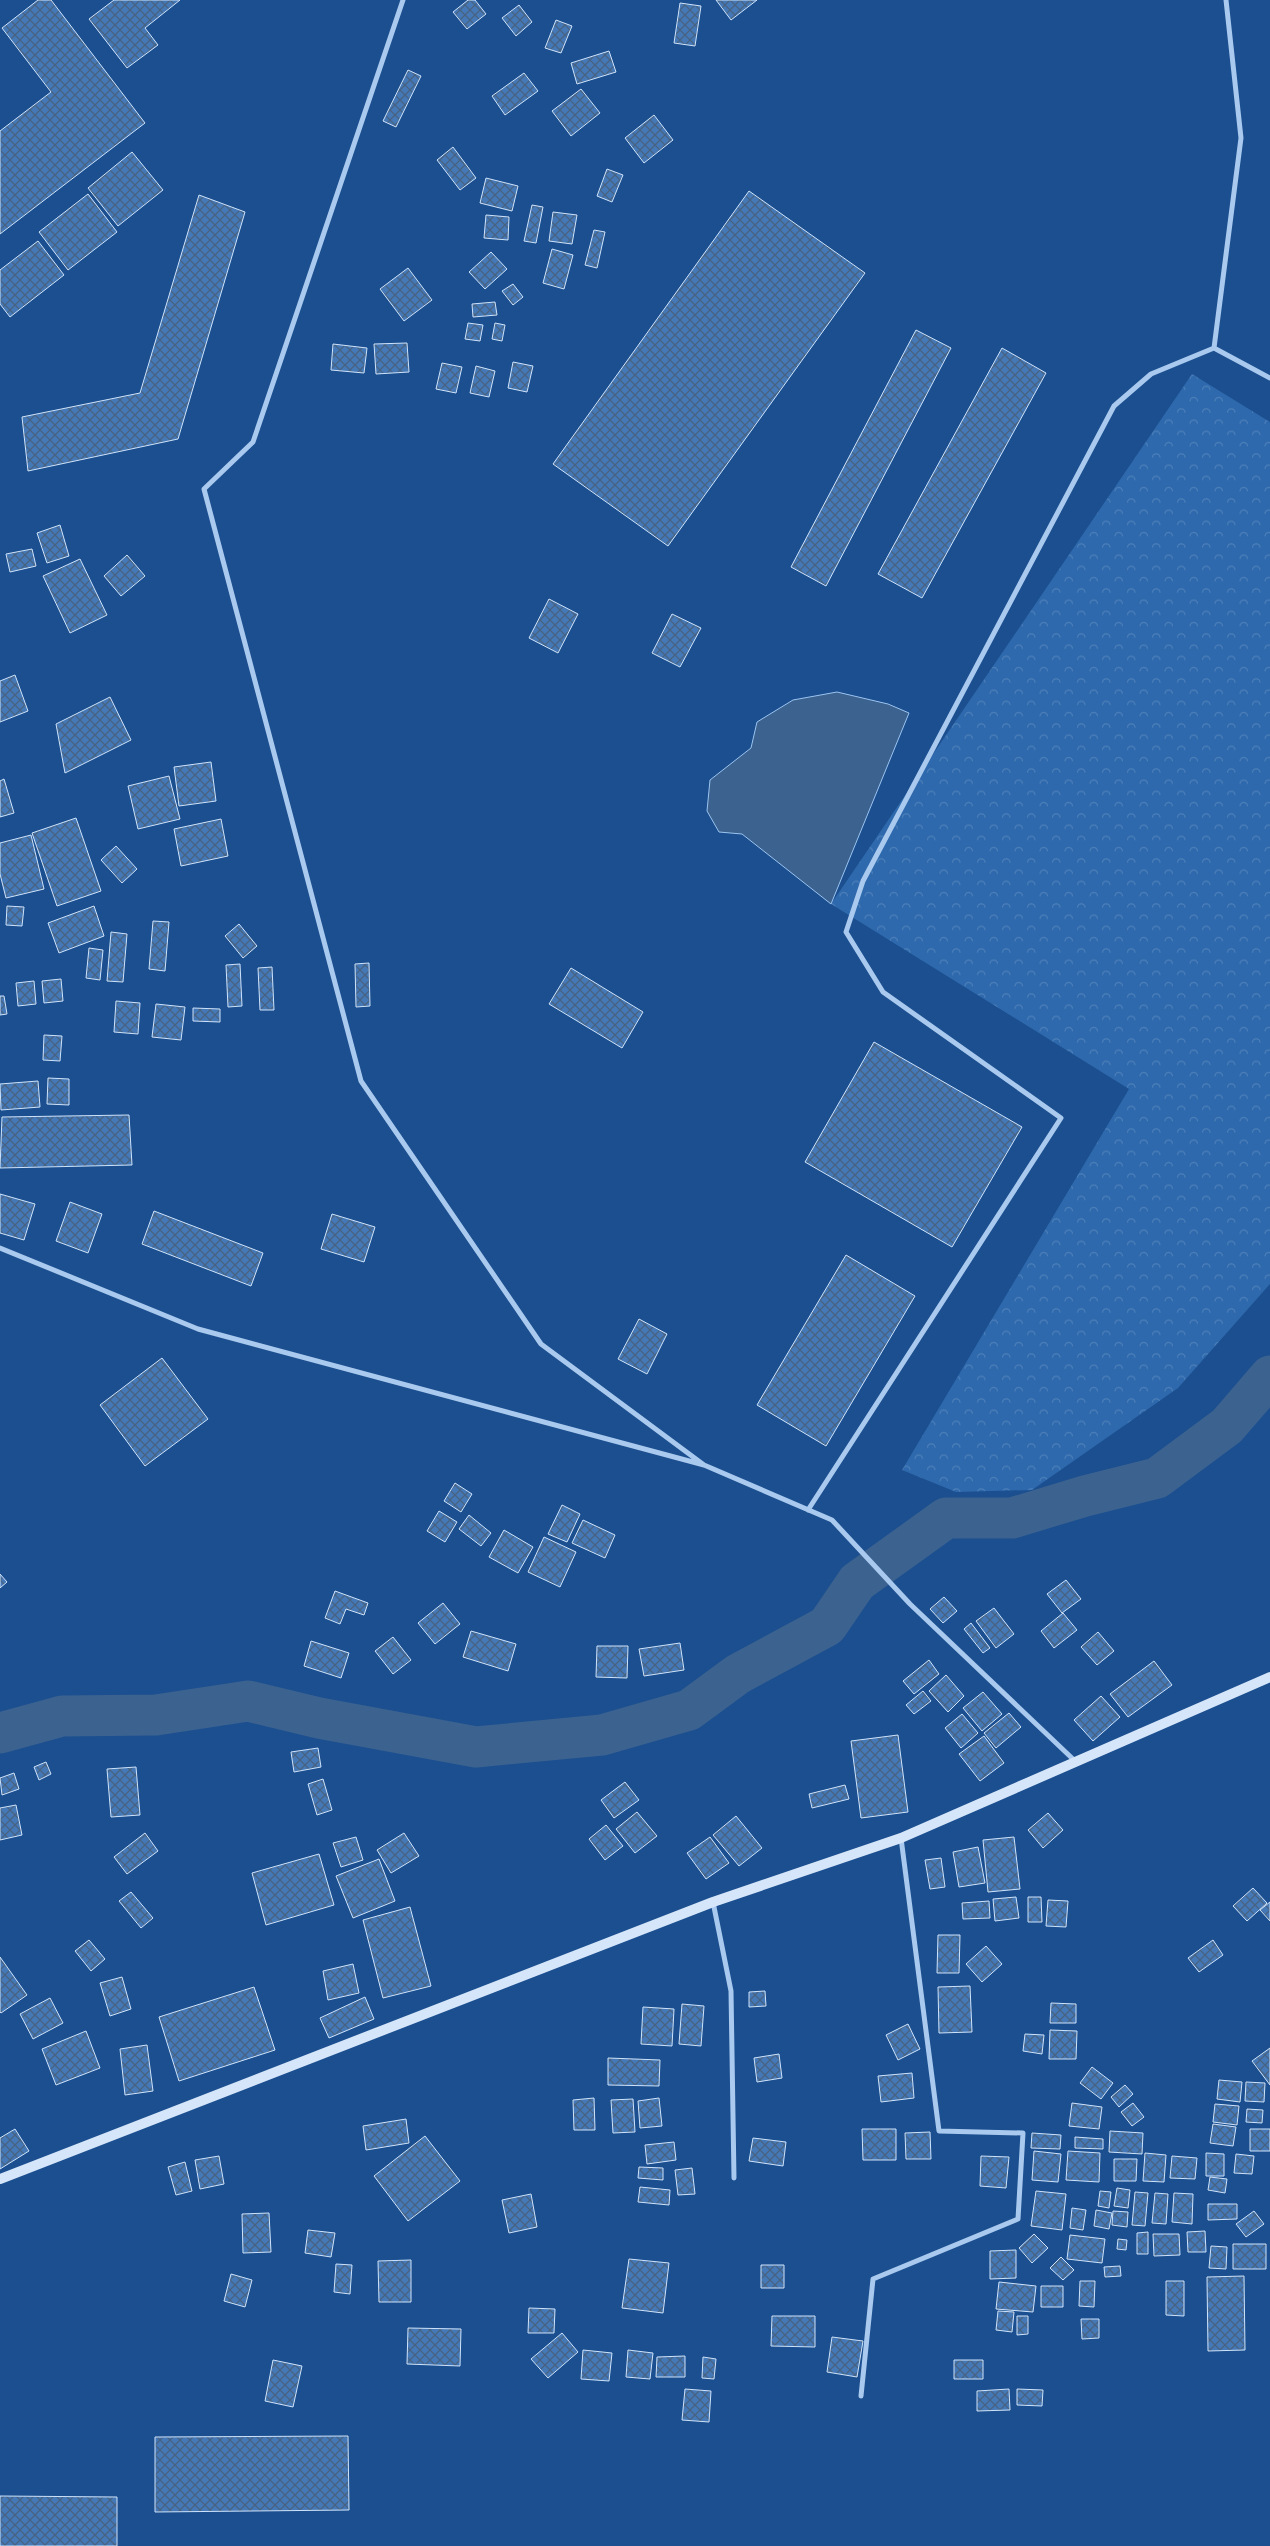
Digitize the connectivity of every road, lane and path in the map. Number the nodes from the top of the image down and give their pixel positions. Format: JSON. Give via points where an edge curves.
{"nodes":[{"id":1,"x":404,"y":0,"type":"edge"},
{"id":2,"x":1226,"y":0,"type":"edge"},
{"id":3,"x":1214,"y":348,"type":"junction"},
{"id":4,"x":1270,"y":378,"type":"edge"},
{"id":5,"x":0,"y":1248,"type":"edge"},
{"id":6,"x":704,"y":1465,"type":"junction"},
{"id":7,"x":808,"y":1510,"type":"junction"},
{"id":8,"x":1270,"y":1677,"type":"edge"},
{"id":9,"x":1076,"y":1762,"type":"junction"},
{"id":10,"x":900,"y":1838,"type":"junction"},
{"id":11,"x":713,"y":1902,"type":"junction"},
{"id":12,"x":734,"y":2178,"type":"dead end"},
{"id":13,"x":0,"y":2179,"type":"edge"},
{"id":14,"x":861,"y":2396,"type":"dead end"}],
"edges":[{"from":1,"to":6,"type":"street","via":[[253,442],[204,489],[361,1081],[541,1344]]},
{"from":2,"to":3,"type":"street","via":[[1241,138]]},
{"from":3,"to":4,"type":"street"},
{"from":3,"to":7,"type":"street","via":[[1151,374],[1114,406],[863,881],[846,932],[883,992],[1062,1118]]},
{"from":5,"to":6,"type":"street","via":[[198,1329]]},
{"from":6,"to":7,"type":"street"},
{"from":7,"to":9,"type":"street","via":[[832,1520],[910,1604]]},
{"from":8,"to":9,"type":"main road"},
{"from":9,"to":10,"type":"main road"},
{"from":10,"to":11,"type":"main road"},
{"from":10,"to":14,"type":"street","via":[[939,2132],[1023,2133],[1018,2219],[873,2279]]},
{"from":11,"to":12,"type":"street","via":[[731,1991]]},
{"from":11,"to":13,"type":"main road"}]}
